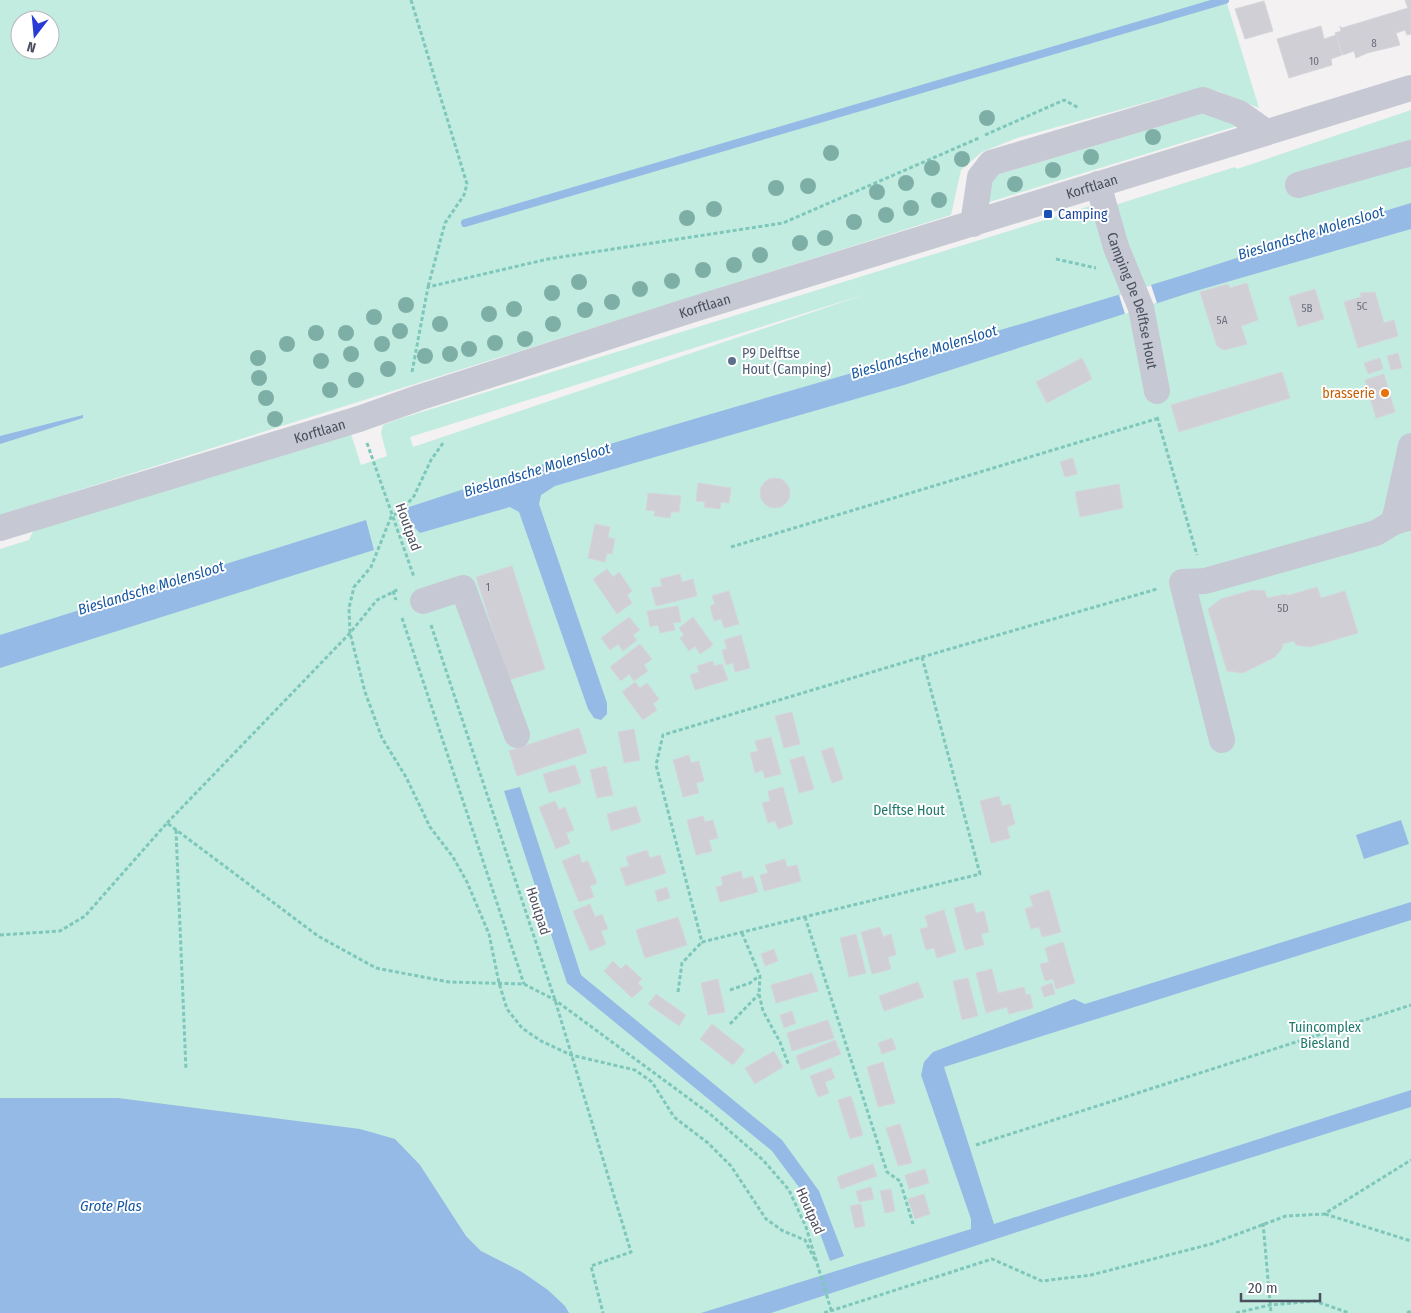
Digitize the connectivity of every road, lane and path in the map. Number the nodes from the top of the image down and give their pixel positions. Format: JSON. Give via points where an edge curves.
{"nodes":[{"id":1,"x":411,"y":0,"type":"edge"},
{"id":2,"x":1411,"y":88,"type":"edge"},
{"id":3,"x":1113,"y":126,"type":"junction"},
{"id":4,"x":1266,"y":132,"type":"junction"},
{"id":5,"x":1411,"y":153,"type":"edge"},
{"id":6,"x":1098,"y":184,"type":"junction"},
{"id":7,"x":1298,"y":185,"type":"dead end"},
{"id":8,"x":973,"y":224,"type":"junction"},
{"id":9,"x":1056,"y":259,"type":"dead end"},
{"id":10,"x":428,"y":287,"type":"junction"},
{"id":11,"x":1134,"y":291,"type":"junction"},
{"id":12,"x":1157,"y":391,"type":"joint"},
{"id":13,"x":418,"y":398,"type":"junction"},
{"id":14,"x":1157,"y":418,"type":"junction"},
{"id":15,"x":359,"y":419,"type":"junction"},
{"id":16,"x":443,"y":443,"type":"dead end"},
{"id":17,"x":1411,"y":446,"type":"edge"},
{"id":18,"x":392,"y":517,"type":"junction"},
{"id":19,"x":1403,"y":519,"type":"edge"},
{"id":20,"x":0,"y":528,"type":"edge"},
{"id":21,"x":731,"y":548,"type":"dead end"},
{"id":22,"x":1193,"y":581,"type":"junction"},
{"id":23,"x":393,"y":591,"type":"junction"},
{"id":24,"x":420,"y":591,"type":"junction"},
{"id":25,"x":350,"y":633,"type":"junction"},
{"id":26,"x":922,"y":656,"type":"junction"},
{"id":27,"x":517,"y":735,"type":"dead end"},
{"id":28,"x":1222,"y":740,"type":"dead end"},
{"id":29,"x":167,"y":823,"type":"junction"},
{"id":30,"x":176,"y":830,"type":"junction"},
{"id":31,"x":805,"y":917,"type":"junction"},
{"id":32,"x":742,"y":933,"type":"junction"},
{"id":33,"x":0,"y":936,"type":"edge"},
{"id":34,"x":702,"y":942,"type":"junction"},
{"id":35,"x":759,"y":976,"type":"junction"},
{"id":36,"x":499,"y":983,"type":"junction"},
{"id":37,"x":524,"y":984,"type":"junction"},
{"id":38,"x":730,"y":990,"type":"dead end"},
{"id":39,"x":678,"y":992,"type":"dead end"},
{"id":40,"x":759,"y":994,"type":"junction"},
{"id":41,"x":556,"y":1000,"type":"junction"},
{"id":42,"x":1411,"y":1004,"type":"edge"},
{"id":43,"x":730,"y":1024,"type":"dead end"},
{"id":44,"x":571,"y":1055,"type":"junction"},
{"id":45,"x":789,"y":1066,"type":"dead end"},
{"id":46,"x":186,"y":1070,"type":"dead end"},
{"id":47,"x":976,"y":1146,"type":"dead end"},
{"id":48,"x":1411,"y":1160,"type":"edge"},
{"id":49,"x":1324,"y":1214,"type":"junction"},
{"id":50,"x":1264,"y":1223,"type":"junction"},
{"id":51,"x":913,"y":1224,"type":"dead end"},
{"id":52,"x":1411,"y":1241,"type":"edge"},
{"id":53,"x":821,"y":1271,"type":"junction"},
{"id":54,"x":1270,"y":1306,"type":"junction"},
{"id":55,"x":1411,"y":1310,"type":"edge"},
{"id":56,"x":832,"y":1312,"type":"edge"},
{"id":57,"x":603,"y":1313,"type":"edge"},
{"id":58,"x":824,"y":1313,"type":"edge"},
{"id":59,"x":1236,"y":1313,"type":"edge"},
{"id":60,"x":1271,"y":1313,"type":"edge"},
{"id":61,"x":1349,"y":1313,"type":"edge"},
{"id":62,"x":1407,"y":1313,"type":"edge"}],
"edges":[{"from":1,"to":10,"type":"path","via":[[467,184],[464,195],[445,223]]},
{"from":2,"to":4,"type":"street","name":"Korftlaan"},
{"from":3,"to":4,"type":"street","via":[[1202,100],[1239,113]]},
{"from":3,"to":8,"type":"street","via":[[991,163],[980,177]]},
{"from":3,"to":10,"type":"path","via":[[1064,100],[783,223],[548,259]]},
{"from":4,"to":6,"type":"street","name":"Korftlaan"},
{"from":5,"to":7,"type":"street"},
{"from":6,"to":8,"type":"street","name":"Korftlaan"},
{"from":6,"to":11,"type":"street","name":"Camping De Delftse Hout"},
{"from":8,"to":13,"type":"street","name":"Korftlaan"},
{"from":9,"to":11,"type":"path"},
{"from":10,"to":13,"type":"path","via":[[412,363],[412,384]]},
{"from":11,"to":12,"type":"street","name":"Camping De Delftse Hout"},
{"from":12,"to":14,"type":"path"},
{"from":13,"to":15,"type":"street","name":"Korftlaan"},
{"from":14,"to":21,"type":"path"},
{"from":14,"to":22,"type":"path"},
{"from":15,"to":18,"type":"path","name":"Houtpad"},
{"from":15,"to":20,"type":"street","name":"Korftlaan"},
{"from":16,"to":18,"type":"path","via":[[414,496]]},
{"from":17,"to":19,"type":"street"},
{"from":18,"to":24,"type":"path","name":"Houtpad"},
{"from":18,"to":25,"type":"path","via":[[371,567],[354,588],[349,608]]},
{"from":19,"to":22,"type":"street","via":[[1376,533]]},
{"from":22,"to":26,"type":"path"},
{"from":22,"to":28,"type":"street"},
{"from":23,"to":24,"type":"path"},
{"from":23,"to":25,"type":"path","via":[[377,600]]},
{"from":23,"to":37,"type":"path"},
{"from":24,"to":27,"type":"street","via":[[464,588]]},
{"from":24,"to":41,"type":"path","name":"Houtpad"},
{"from":25,"to":29,"type":"path"},
{"from":25,"to":36,"type":"path","via":[[365,692],[382,738],[406,777],[430,827],[454,857],[467,882],[489,934]]},
{"from":26,"to":31,"type":"path","via":[[980,874]]},
{"from":26,"to":34,"type":"path","via":[[664,735],[656,765]]},
{"from":29,"to":30,"type":"path"},
{"from":29,"to":33,"type":"path","via":[[85,916],[60,931]]},
{"from":30,"to":36,"type":"path","via":[[318,936],[376,968],[449,982]]},
{"from":30,"to":46,"type":"path"},
{"from":31,"to":32,"type":"path"},
{"from":31,"to":51,"type":"path","via":[[887,1172],[900,1181]]},
{"from":32,"to":34,"type":"path"},
{"from":32,"to":35,"type":"path"},
{"from":34,"to":39,"type":"path","via":[[682,963]]},
{"from":35,"to":38,"type":"path"},
{"from":35,"to":40,"type":"path"},
{"from":36,"to":37,"type":"path"},
{"from":36,"to":44,"type":"path","via":[[508,1009],[522,1028]]},
{"from":37,"to":41,"type":"path"},
{"from":40,"to":43,"type":"path"},
{"from":40,"to":45,"type":"path","via":[[762,1011]]},
{"from":41,"to":44,"type":"path"},
{"from":41,"to":53,"type":"path","name":"Houtpad","via":[[710,1114],[763,1160],[789,1190]]},
{"from":42,"to":47,"type":"path"},
{"from":44,"to":53,"type":"path","via":[[635,1070],[652,1082],[674,1117],[731,1166],[766,1219],[783,1231],[805,1240]]},
{"from":44,"to":57,"type":"path","via":[[631,1252],[591,1266]]},
{"from":48,"to":49,"type":"path"},
{"from":49,"to":50,"type":"path","via":[[1286,1216]]},
{"from":49,"to":52,"type":"path"},
{"from":50,"to":54,"type":"path"},
{"from":50,"to":56,"type":"path","via":[[1211,1244],[1091,1275],[1042,1281],[992,1259]]},
{"from":53,"to":56,"type":"path","name":"Houtpad"},
{"from":54,"to":59,"type":"path"},
{"from":54,"to":60,"type":"path"},
{"from":54,"to":61,"type":"path","via":[[1315,1301]]},
{"from":55,"to":62,"type":"path"},
{"from":56,"to":58,"type":"path"}]}
